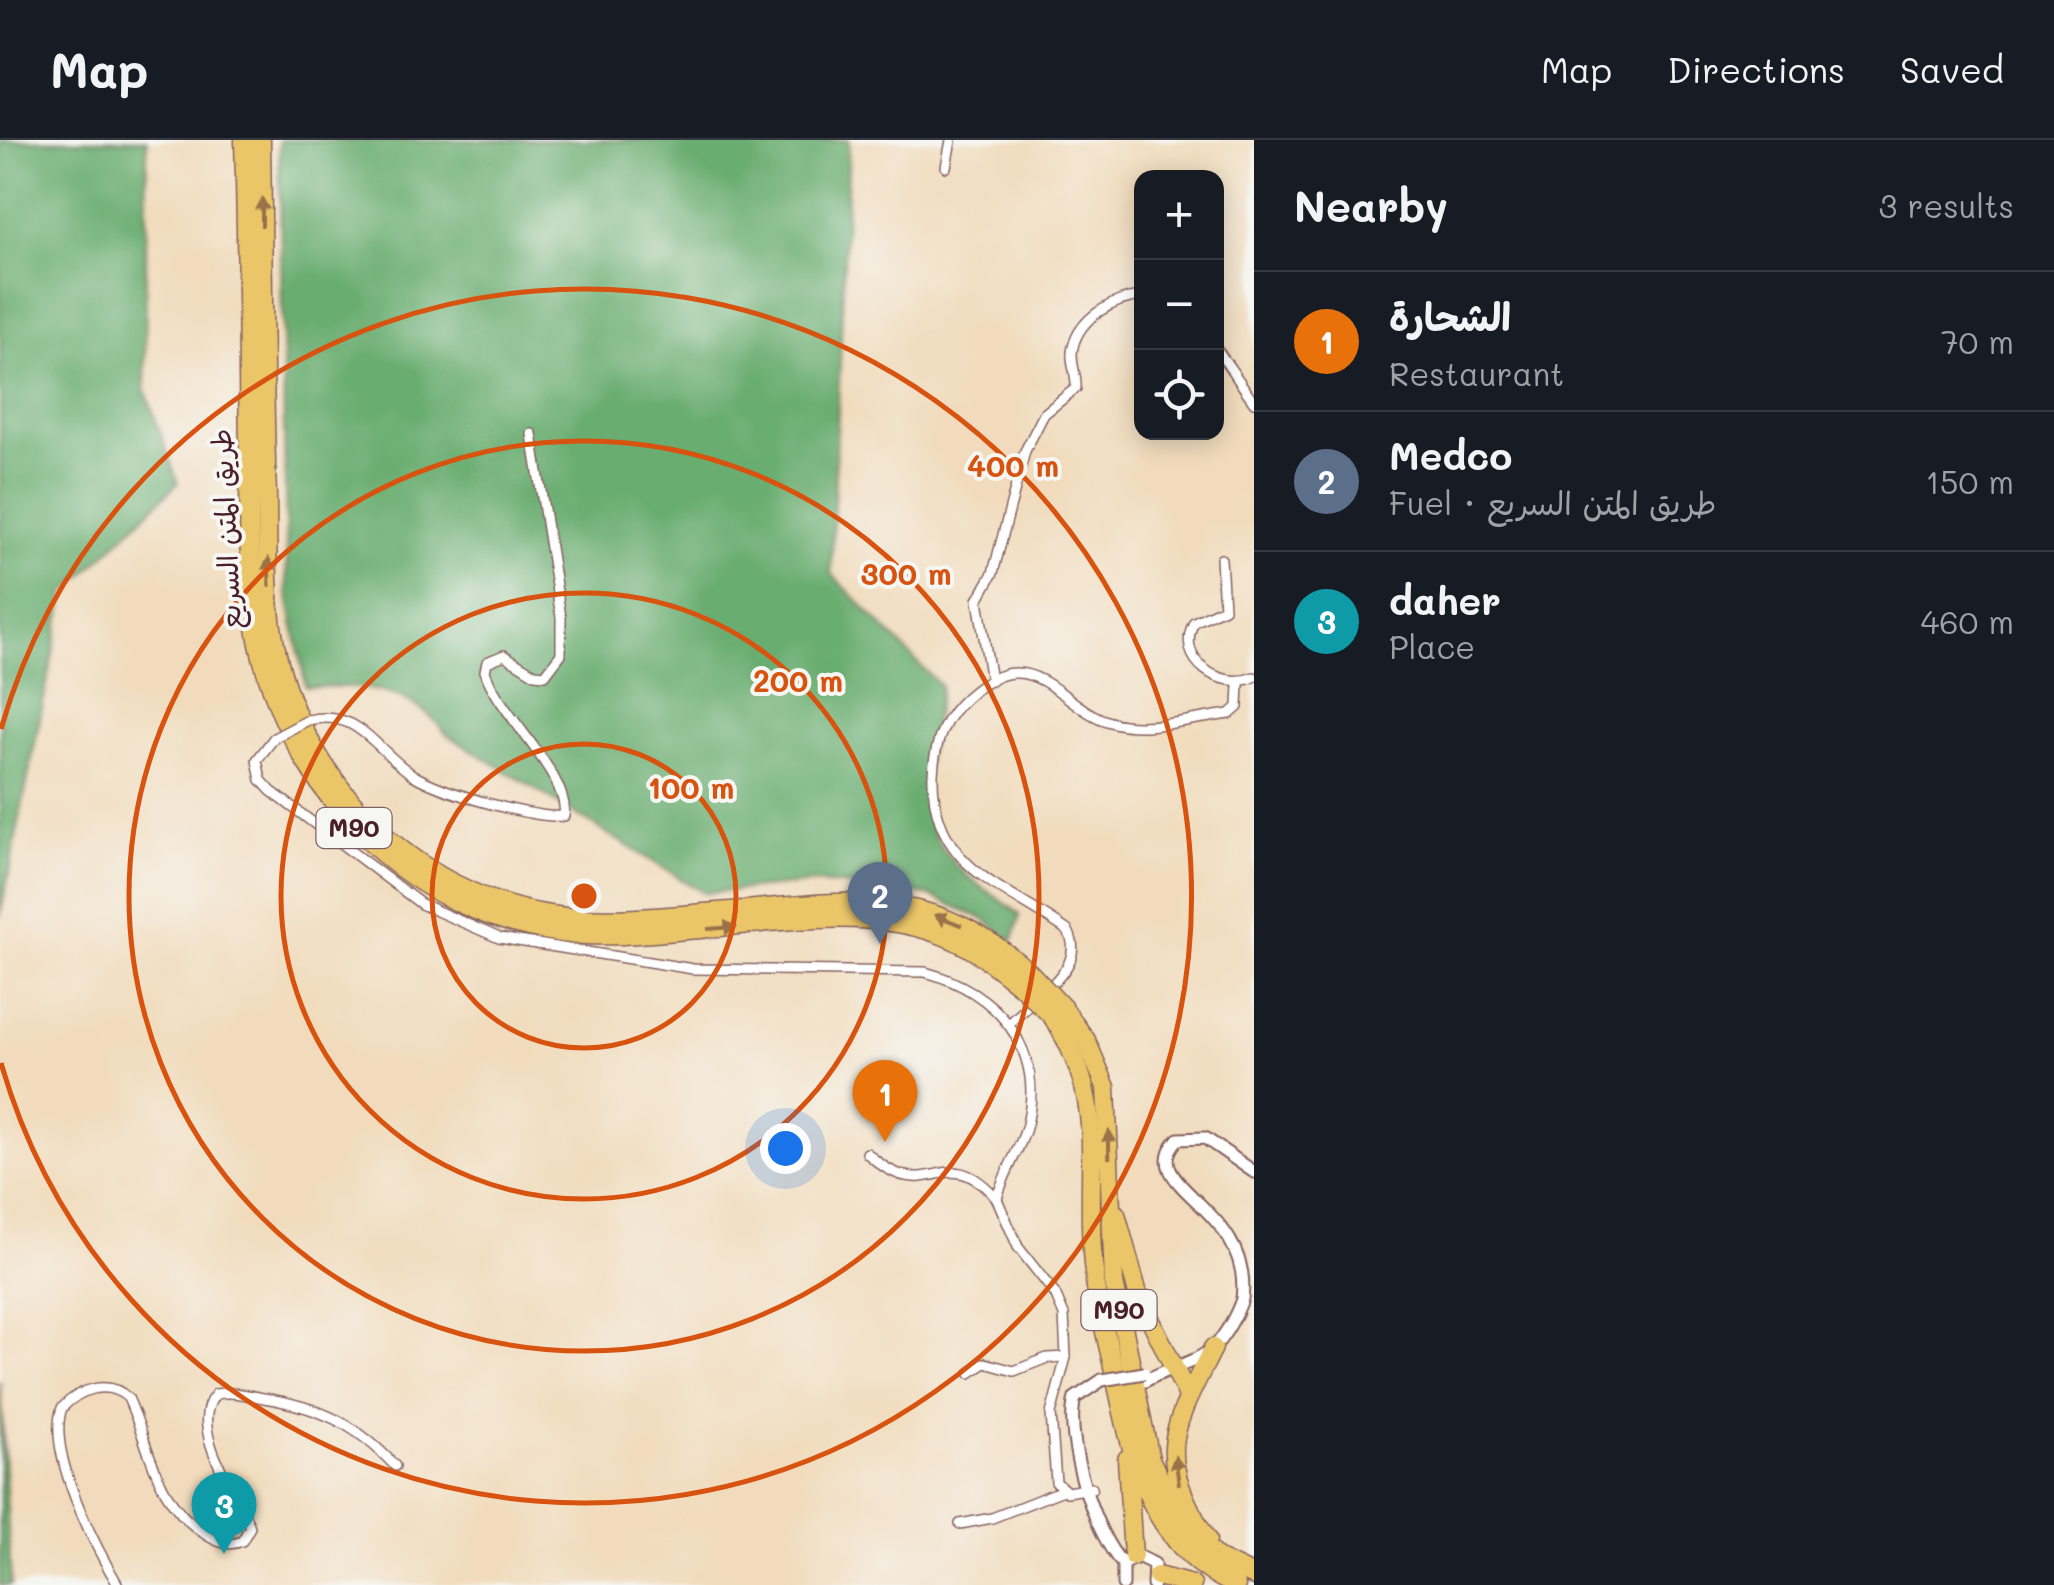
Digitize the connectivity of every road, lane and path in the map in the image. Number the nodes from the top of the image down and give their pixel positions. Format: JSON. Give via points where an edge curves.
{"nodes":[{"id":1,"x":244,"y":140,"type":"edge"},
{"id":2,"x":261,"y":140,"type":"edge"},
{"id":3,"x":951,"y":140,"type":"edge"},
{"id":4,"x":946,"y":167,"type":"dead end"},
{"id":5,"x":1134,"y":297,"type":"edge"},
{"id":6,"x":1217,"y":350,"type":"edge"},
{"id":7,"x":1254,"y":402,"type":"edge"},
{"id":8,"x":532,"y":434,"type":"dead end"},
{"id":9,"x":1221,"y":559,"type":"dead end"},
{"id":10,"x":1254,"y":678,"type":"edge"},
{"id":11,"x":991,"y":681,"type":"junction"},
{"id":12,"x":1239,"y":684,"type":"junction"},
{"id":13,"x":1025,"y":979,"type":"junction"},
{"id":14,"x":1057,"y":1012,"type":"junction"},
{"id":15,"x":1010,"y":1023,"type":"junction"},
{"id":16,"x":868,"y":1153,"type":"dead end"},
{"id":17,"x":1254,"y":1172,"type":"edge"},
{"id":18,"x":1109,"y":1195,"type":"junction"},
{"id":19,"x":997,"y":1199,"type":"junction"},
{"id":20,"x":1213,"y":1348,"type":"junction"},
{"id":21,"x":1066,"y":1357,"type":"junction"},
{"id":22,"x":1176,"y":1367,"type":"junction"},
{"id":23,"x":970,"y":1373,"type":"dead end"},
{"id":24,"x":1188,"y":1396,"type":"junction"},
{"id":25,"x":1128,"y":1438,"type":"junction"},
{"id":26,"x":395,"y":1466,"type":"dead end"},
{"id":27,"x":1063,"y":1490,"type":"junction"},
{"id":28,"x":1090,"y":1493,"type":"junction"},
{"id":29,"x":960,"y":1524,"type":"dead end"},
{"id":30,"x":1217,"y":1558,"type":"junction"},
{"id":31,"x":1128,"y":1560,"type":"junction"},
{"id":32,"x":1254,"y":1576,"type":"edge"},
{"id":33,"x":1155,"y":1580,"type":"edge"},
{"id":34,"x":118,"y":1585,"type":"edge"},
{"id":35,"x":1122,"y":1585,"type":"edge"},
{"id":36,"x":1192,"y":1585,"type":"edge"},
{"id":37,"x":1236,"y":1585,"type":"edge"}],
"edges":[{"from":1,"to":13,"type":"highway","name":"طريق المتن السريع","number":"M90","one_way":true,"via":[[256,627],[298,753],[344,818],[410,878],[520,925],[623,935],[875,919],[964,944]]},
{"from":13,"to":2,"type":"highway","name":"طريق المتن السريع","number":"M90","one_way":true,"via":[[971,929],[881,901],[642,919],[547,915],[446,880],[376,830],[313,746],[288,690],[271,623]]},
{"from":3,"to":4,"type":"street"},
{"from":5,"to":11,"type":"street","via":[[1099,310],[1074,342],[1076,388],[1044,414],[1025,451],[993,572],[978,600]]},
{"from":6,"to":7,"type":"street"},
{"from":8,"to":15,"type":"street","bridge":true,"via":[[561,654],[545,675],[504,654],[484,671],[553,780],[564,816],[453,794],[413,774],[353,723],[331,717],[308,720],[274,738],[257,760],[261,780],[421,904],[499,938],[693,969],[925,972],[975,991]]},
{"from":9,"to":12,"type":"street","via":[[1224,608],[1194,622],[1190,641],[1208,674]]},
{"from":10,"to":12,"type":"street"},
{"from":11,"to":12,"type":"street","via":[[1002,674],[1030,675],[1076,708],[1112,724],[1139,725],[1230,714],[1238,707]]},
{"from":11,"to":15,"type":"street","via":[[954,712],[941,734],[934,752],[936,812],[968,866],[1068,931],[1074,950],[1056,980]]},
{"from":13,"to":14,"type":"highway","name":"طريق المتن السريع","number":"M90","bridge":true},
{"from":18,"to":14,"type":"highway","name":"طريق المتن السريع","number":"M90","one_way":true,"via":[[1106,1087],[1086,1040]]},
{"from":14,"to":25,"type":"highway","name":"طريق المتن السريع","number":"M90","via":[[1086,1086],[1092,1256]]},
{"from":15,"to":19,"type":"street","via":[[1025,1060],[1028,1119]]},
{"from":16,"to":19,"type":"street","via":[[908,1180],[961,1170],[978,1177]]},
{"from":17,"to":20,"type":"street","via":[[1206,1138],[1178,1139],[1168,1155],[1176,1177],[1234,1228],[1248,1257],[1240,1306]]},
{"from":18,"to":22,"type":"highway","via":[[1138,1294]]},
{"from":18,"to":30,"type":"highway","name":"طريق المتن السريع","number":"M90","via":[[1114,1282],[1150,1458],[1182,1526]]},
{"from":19,"to":21,"type":"street","via":[[1018,1246],[1060,1304]]},
{"from":20,"to":22,"type":"street"},
{"from":20,"to":24,"type":"highway"},
{"from":21,"to":23,"type":"street","via":[[1014,1371],[985,1363]]},
{"from":21,"to":27,"type":"street","via":[[1050,1434]]},
{"from":22,"to":24,"type":"highway"},
{"from":22,"to":28,"type":"street","bridge":true,"via":[[1082,1389],[1072,1407]]},
{"from":30,"to":24,"type":"highway","one_way":true,"via":[[1188,1509],[1176,1466],[1175,1427]]},
{"from":25,"to":31,"type":"highway"},
{"from":25,"to":37,"type":"highway","name":"طريق المتن السريع","number":"M90","via":[[1140,1483],[1174,1541]]},
{"from":26,"to":34,"type":"street","via":[[336,1418],[286,1402],[216,1394],[209,1410],[216,1463],[250,1527],[242,1541],[225,1544],[199,1530],[163,1490],[128,1398],[104,1386],[79,1394],[62,1408],[60,1445],[89,1529]]},
{"from":27,"to":28,"type":"street"},
{"from":27,"to":29,"type":"street"},
{"from":28,"to":31,"type":"street","via":[[1107,1546]]},
{"from":30,"to":32,"type":"highway","name":"طريق المتن السريع","number":"M90"},
{"from":31,"to":33,"type":"street","via":[[1150,1560]]},
{"from":31,"to":35,"type":"street"},
{"from":33,"to":36,"type":"highway"}]}
